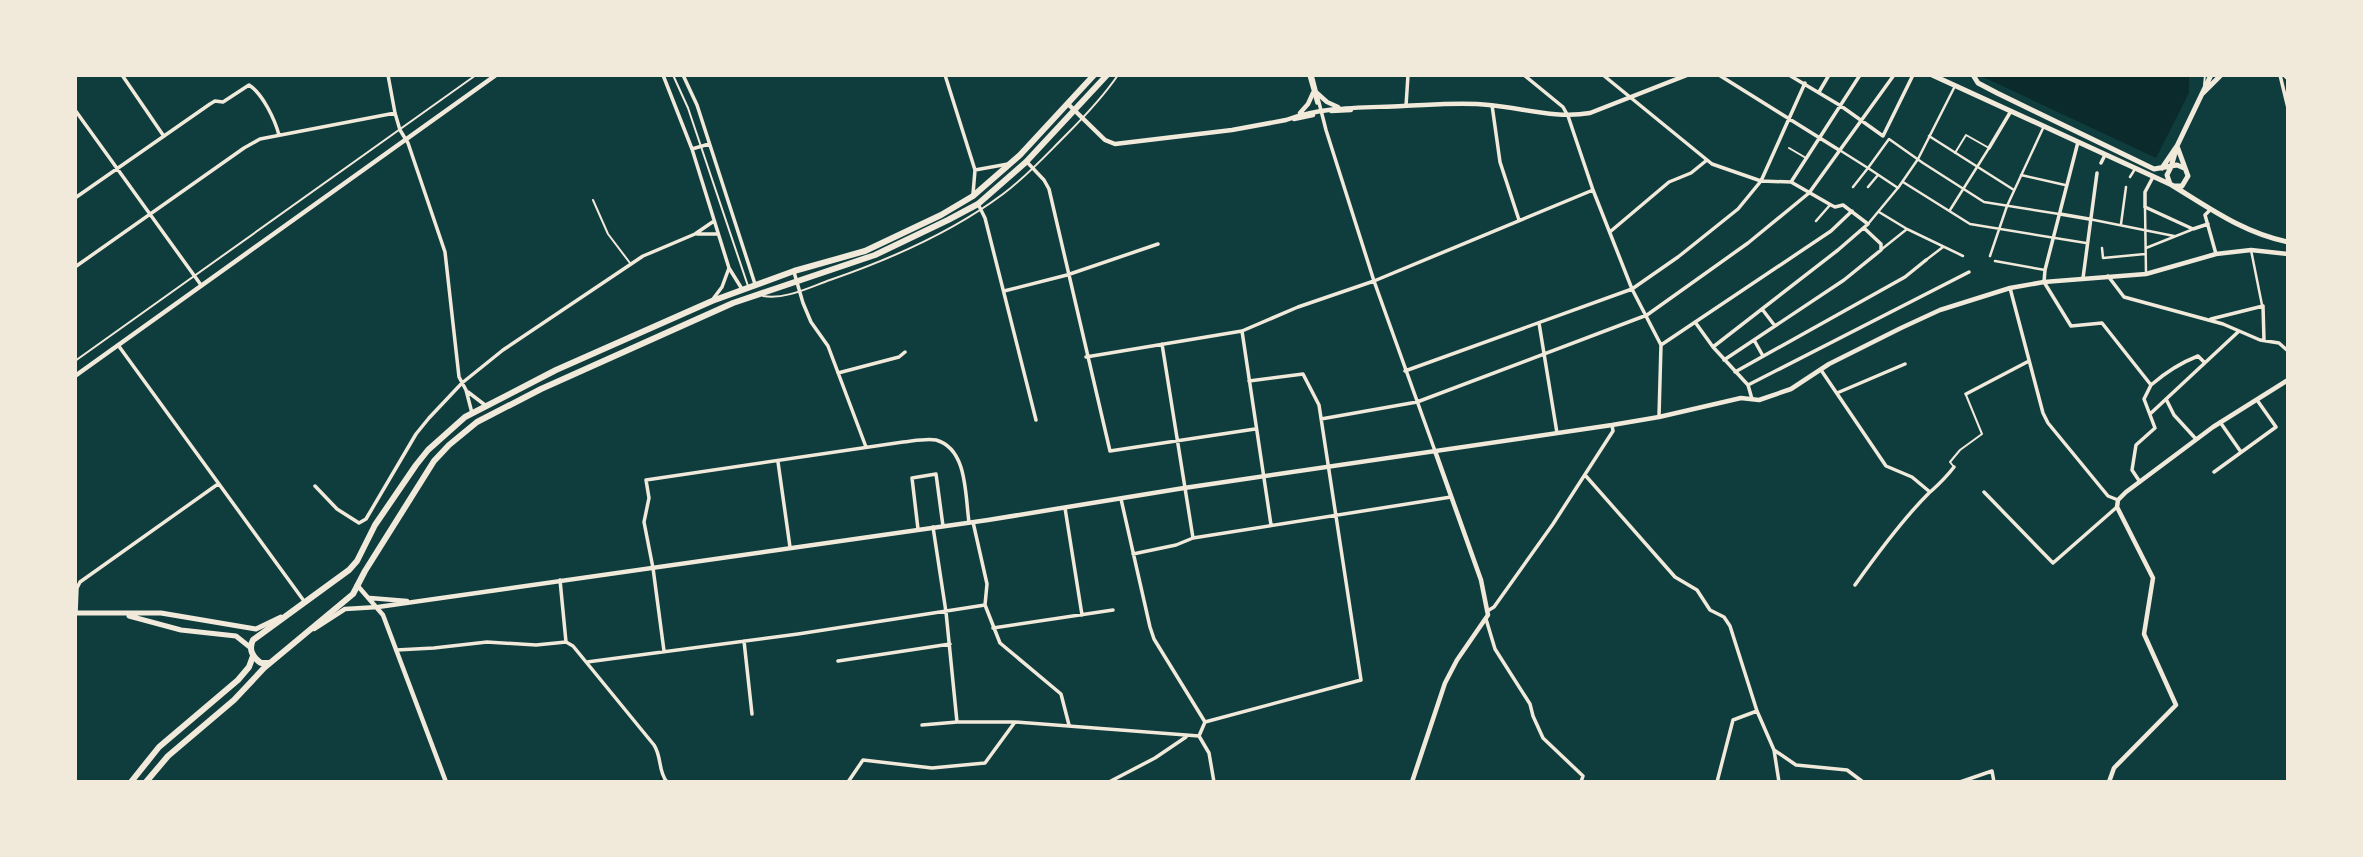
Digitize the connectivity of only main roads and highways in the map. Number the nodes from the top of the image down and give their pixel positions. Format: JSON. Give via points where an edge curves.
{"nodes":[{"id":1,"x":1094,"y":75,"type":"edge"},
{"id":2,"x":1107,"y":75,"type":"edge"},
{"id":3,"x":1932,"y":75,"type":"edge"},
{"id":4,"x":2211,"y":75,"type":"edge"},
{"id":5,"x":2221,"y":75,"type":"edge"},
{"id":6,"x":1973,"y":76,"type":"edge"},
{"id":7,"x":2201,"y":95,"type":"junction"},
{"id":8,"x":2178,"y":146,"type":"junction"},
{"id":9,"x":2171,"y":167,"type":"junction"},
{"id":10,"x":2161,"y":168,"type":"junction"},
{"id":11,"x":2184,"y":168,"type":"junction"},
{"id":12,"x":2174,"y":186,"type":"junction"},
{"id":13,"x":2287,"y":242,"type":"edge"},
{"id":14,"x":748,"y":290,"type":"junction"},
{"id":15,"x":759,"y":295,"type":"junction"},
{"id":16,"x":733,"y":303,"type":"junction"},
{"id":17,"x":344,"y":574,"type":"junction"},
{"id":18,"x":357,"y":585,"type":"junction"},
{"id":19,"x":76,"y":613,"type":"edge"},
{"id":20,"x":122,"y":614,"type":"junction"},
{"id":21,"x":288,"y":614,"type":"junction"},
{"id":22,"x":251,"y":648,"type":"junction"},
{"id":23,"x":253,"y":656,"type":"junction"},
{"id":24,"x":271,"y":663,"type":"junction"},
{"id":25,"x":131,"y":782,"type":"edge"},
{"id":26,"x":146,"y":782,"type":"edge"}],
"edges":[{"from":1,"to":14,"type":"main road","via":[[1020,155],[973,196],[887,242]]},
{"from":2,"to":15,"type":"main road","via":[[979,207],[890,250]]},
{"from":3,"to":12,"type":"main road"},
{"from":4,"to":7,"type":"main road"},
{"from":5,"to":7,"type":"main road"},
{"from":6,"to":10,"type":"main road","via":[[1997,93],[2154,169]]},
{"from":7,"to":8,"type":"main road"},
{"from":8,"to":9,"type":"main road"},
{"from":8,"to":10,"type":"main road"},
{"from":8,"to":11,"type":"main road"},
{"from":9,"to":10,"type":"main road"},
{"from":9,"to":11,"type":"main road"},
{"from":9,"to":12,"type":"main road","via":[[2167,180]]},
{"from":11,"to":12,"type":"main road","via":[[2187,180]]},
{"from":12,"to":13,"type":"main road","via":[[2224,219]]},
{"from":14,"to":15,"type":"main road"},
{"from":14,"to":16,"type":"main road"},
{"from":14,"to":17,"type":"main road","via":[[712,301],[556,370],[472,413],[428,450]]},
{"from":15,"to":16,"type":"main road"},
{"from":16,"to":18,"type":"main road","via":[[477,422],[426,472]]},
{"from":17,"to":18,"type":"main road","via":[[353,576]]},
{"from":17,"to":21,"type":"main road"},
{"from":18,"to":24,"type":"main road","via":[[353,594]]},
{"from":19,"to":20,"type":"main road"},
{"from":20,"to":21,"type":"main road","via":[[161,613],[256,629]]},
{"from":20,"to":22,"type":"main road","via":[[181,630],[236,636]]},
{"from":21,"to":22,"type":"main road","via":[[253,640]]},
{"from":22,"to":23,"type":"main road"},
{"from":23,"to":24,"type":"main road","via":[[261,663]]},
{"from":23,"to":25,"type":"main road","via":[[238,680],[159,747]]},
{"from":24,"to":26,"type":"main road","via":[[168,756]]}]}
